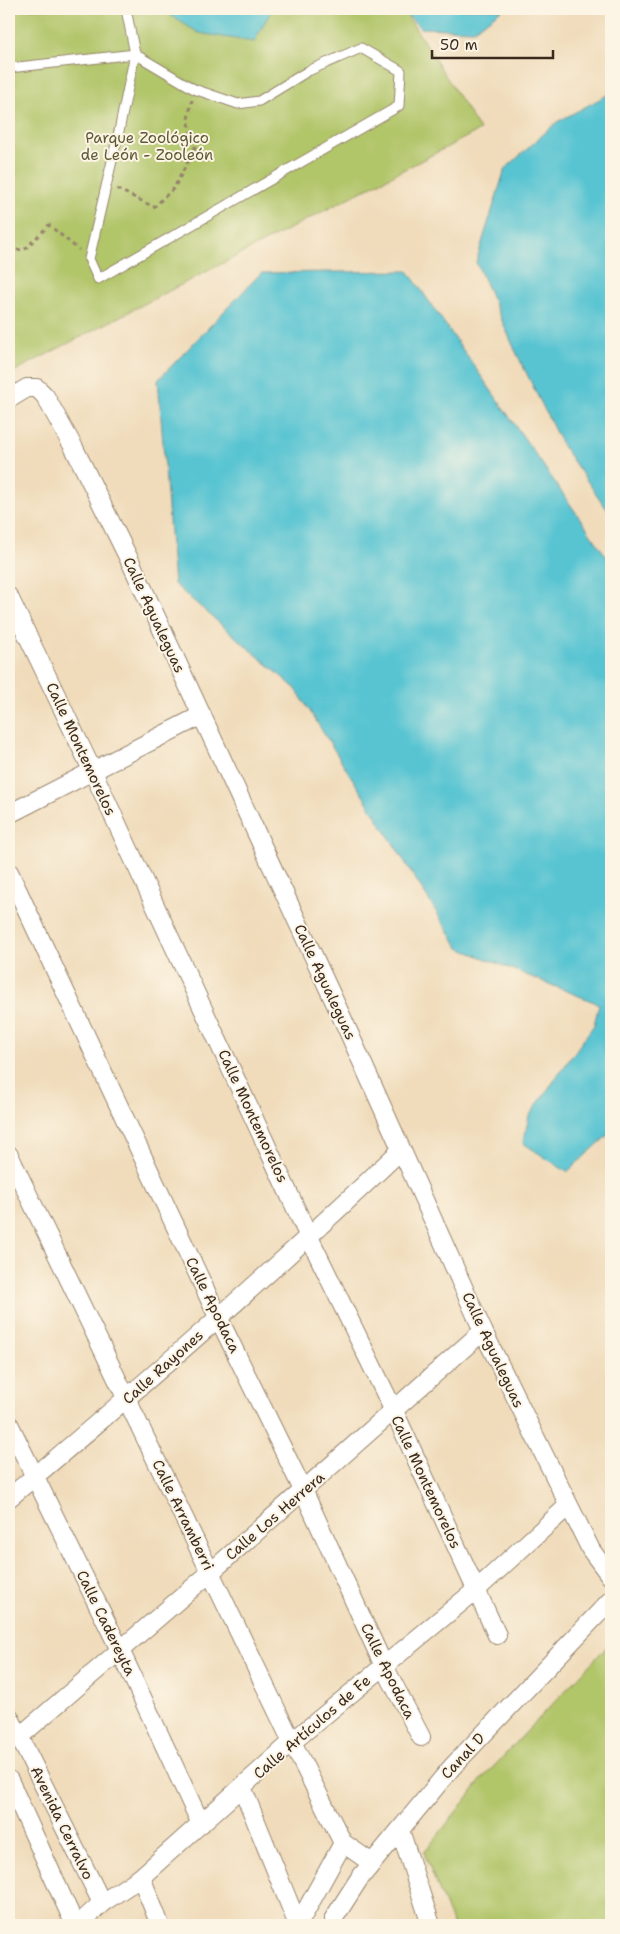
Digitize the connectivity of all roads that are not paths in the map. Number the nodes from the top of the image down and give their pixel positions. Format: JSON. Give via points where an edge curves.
{"nodes":[{"id":1,"x":126,"y":9,"type":"edge"},
{"id":2,"x":135,"y":54,"type":"junction"},
{"id":3,"x":9,"y":68,"type":"edge"},
{"id":4,"x":9,"y":399,"type":"edge"},
{"id":5,"x":9,"y":597,"type":"edge"},
{"id":6,"x":202,"y":716,"type":"junction"},
{"id":7,"x":93,"y":772,"type":"junction"},
{"id":8,"x":9,"y":814,"type":"edge"},
{"id":9,"x":9,"y":872,"type":"edge"},
{"id":10,"x":401,"y":1150,"type":"junction"},
{"id":11,"x":9,"y":1155,"type":"edge"},
{"id":12,"x":309,"y":1238,"type":"junction"},
{"id":13,"x":218,"y":1317,"type":"junction"},
{"id":14,"x":483,"y":1331,"type":"junction"},
{"id":15,"x":127,"y":1399,"type":"junction"},
{"id":16,"x":394,"y":1412,"type":"junction"},
{"id":17,"x":9,"y":1424,"type":"edge"},
{"id":18,"x":34,"y":1477,"type":"junction"},
{"id":19,"x":303,"y":1490,"type":"junction"},
{"id":20,"x":9,"y":1498,"type":"edge"},
{"id":21,"x":568,"y":1506,"type":"junction"},
{"id":22,"x":211,"y":1572,"type":"junction"},
{"id":23,"x":611,"y":1577,"type":"edge"},
{"id":24,"x":476,"y":1590,"type":"junction"},
{"id":25,"x":611,"y":1600,"type":"edge"},
{"id":26,"x":497,"y":1635,"type":"dead end"},
{"id":27,"x":120,"y":1650,"type":"junction"},
{"id":28,"x":384,"y":1666,"type":"junction"},
{"id":29,"x":9,"y":1716,"type":"edge"},
{"id":30,"x":20,"y":1737,"type":"junction"},
{"id":31,"x":421,"y":1738,"type":"dead end"},
{"id":32,"x":292,"y":1742,"type":"junction"},
{"id":33,"x":9,"y":1780,"type":"edge"},
{"id":34,"x":242,"y":1787,"type":"junction"},
{"id":35,"x":202,"y":1824,"type":"junction"},
{"id":36,"x":400,"y":1830,"type":"junction"},
{"id":37,"x":343,"y":1843,"type":"junction"},
{"id":38,"x":372,"y":1863,"type":"junction"},
{"id":39,"x":141,"y":1877,"type":"junction"},
{"id":40,"x":102,"y":1903,"type":"junction"},
{"id":41,"x":77,"y":1925,"type":"edge"},
{"id":42,"x":160,"y":1925,"type":"edge"},
{"id":43,"x":298,"y":1925,"type":"edge"},
{"id":44,"x":334,"y":1925,"type":"edge"},
{"id":45,"x":431,"y":1925,"type":"edge"}],
"edges":[{"from":1,"to":2,"type":"lane"},
{"from":2,"to":2,"type":"lane","via":[[194,90],[238,104],[259,101],[308,71],[361,48],[401,71],[399,106],[98,279],[89,259]]},
{"from":2,"to":3,"type":"lane"},
{"from":4,"to":6,"type":"street","name":"Calle Agualeguas","via":[[28,388],[37,388],[45,396],[100,500]]},
{"from":5,"to":7,"type":"street","name":"Calle Montemorelos"},
{"from":6,"to":7,"type":"street"},
{"from":6,"to":10,"type":"street","name":"Calle Agualeguas"},
{"from":7,"to":8,"type":"street"},
{"from":7,"to":12,"type":"street","name":"Calle Montemorelos"},
{"from":9,"to":13,"type":"street","name":"Calle Apodaca"},
{"from":10,"to":12,"type":"street","name":"Calle Rayones"},
{"from":10,"to":14,"type":"street","name":"Calle Agualeguas"},
{"from":11,"to":15,"type":"street","name":"Calle Arramberri"},
{"from":12,"to":13,"type":"street","name":"Calle Rayones"},
{"from":12,"to":16,"type":"street","name":"Calle Montemorelos"},
{"from":13,"to":15,"type":"street","name":"Calle Rayones"},
{"from":13,"to":19,"type":"street","name":"Calle Apodaca"},
{"from":14,"to":16,"type":"street","name":"Calle Los Herrera"},
{"from":14,"to":21,"type":"street","name":"Calle Agualeguas"},
{"from":15,"to":18,"type":"street","name":"Calle Rayones"},
{"from":15,"to":22,"type":"street","name":"Calle Arramberri"},
{"from":16,"to":19,"type":"street","name":"Calle Los Herrera"},
{"from":16,"to":24,"type":"street","name":"Calle Montemorelos"},
{"from":17,"to":18,"type":"street","name":"Calle Cadereyta"},
{"from":18,"to":20,"type":"street","name":"Calle Rayones"},
{"from":18,"to":27,"type":"street","name":"Calle Cadereyta"},
{"from":19,"to":22,"type":"street","name":"Calle Los Herrera"},
{"from":19,"to":28,"type":"street","name":"Calle Apodaca"},
{"from":21,"to":23,"type":"street","name":"Calle Agualeguas","via":[[591,1550]]},
{"from":21,"to":24,"type":"street","name":"Calle Artículos de Fe"},
{"from":22,"to":27,"type":"street","name":"Calle Los Herrera"},
{"from":22,"to":32,"type":"street","name":"Calle Arramberri"},
{"from":24,"to":26,"type":"street","name":"Calle Montemorelos"},
{"from":24,"to":28,"type":"street","name":"Calle Artículos de Fe"},
{"from":25,"to":36,"type":"street","name":"Canal D","via":[[452,1767]]},
{"from":27,"to":30,"type":"street","name":"Calle Los Herrera"},
{"from":27,"to":35,"type":"street","name":"Calle Cadereyta"},
{"from":28,"to":31,"type":"street","name":"Calle Apodaca"},
{"from":28,"to":32,"type":"street","name":"Calle Artículos de Fe"},
{"from":29,"to":30,"type":"street","name":"Avenida Cerralvo"},
{"from":30,"to":40,"type":"street","name":"Avenida Cerralvo"},
{"from":32,"to":34,"type":"street","name":"Calle Artículos de Fe"},
{"from":32,"to":37,"type":"street","name":"Calle Arramberri"},
{"from":33,"to":41,"type":"street","name":"Avenida Cerralvo"},
{"from":34,"to":35,"type":"street","name":"Calle Artículos de Fe"},
{"from":34,"to":43,"type":"street"},
{"from":35,"to":39,"type":"street","name":"Calle Artículos de Fe"},
{"from":36,"to":38,"type":"street","name":"Canal D"},
{"from":36,"to":45,"type":"street"},
{"from":37,"to":38,"type":"street","name":"Calle Arramberri"},
{"from":37,"to":43,"type":"street"},
{"from":38,"to":44,"type":"street","name":"Canal D","via":[[341,1906]]},
{"from":39,"to":40,"type":"street","name":"Calle Artículos de Fe"},
{"from":39,"to":42,"type":"street"},
{"from":40,"to":41,"type":"street","name":"Calle Artículos de Fe"}]}
